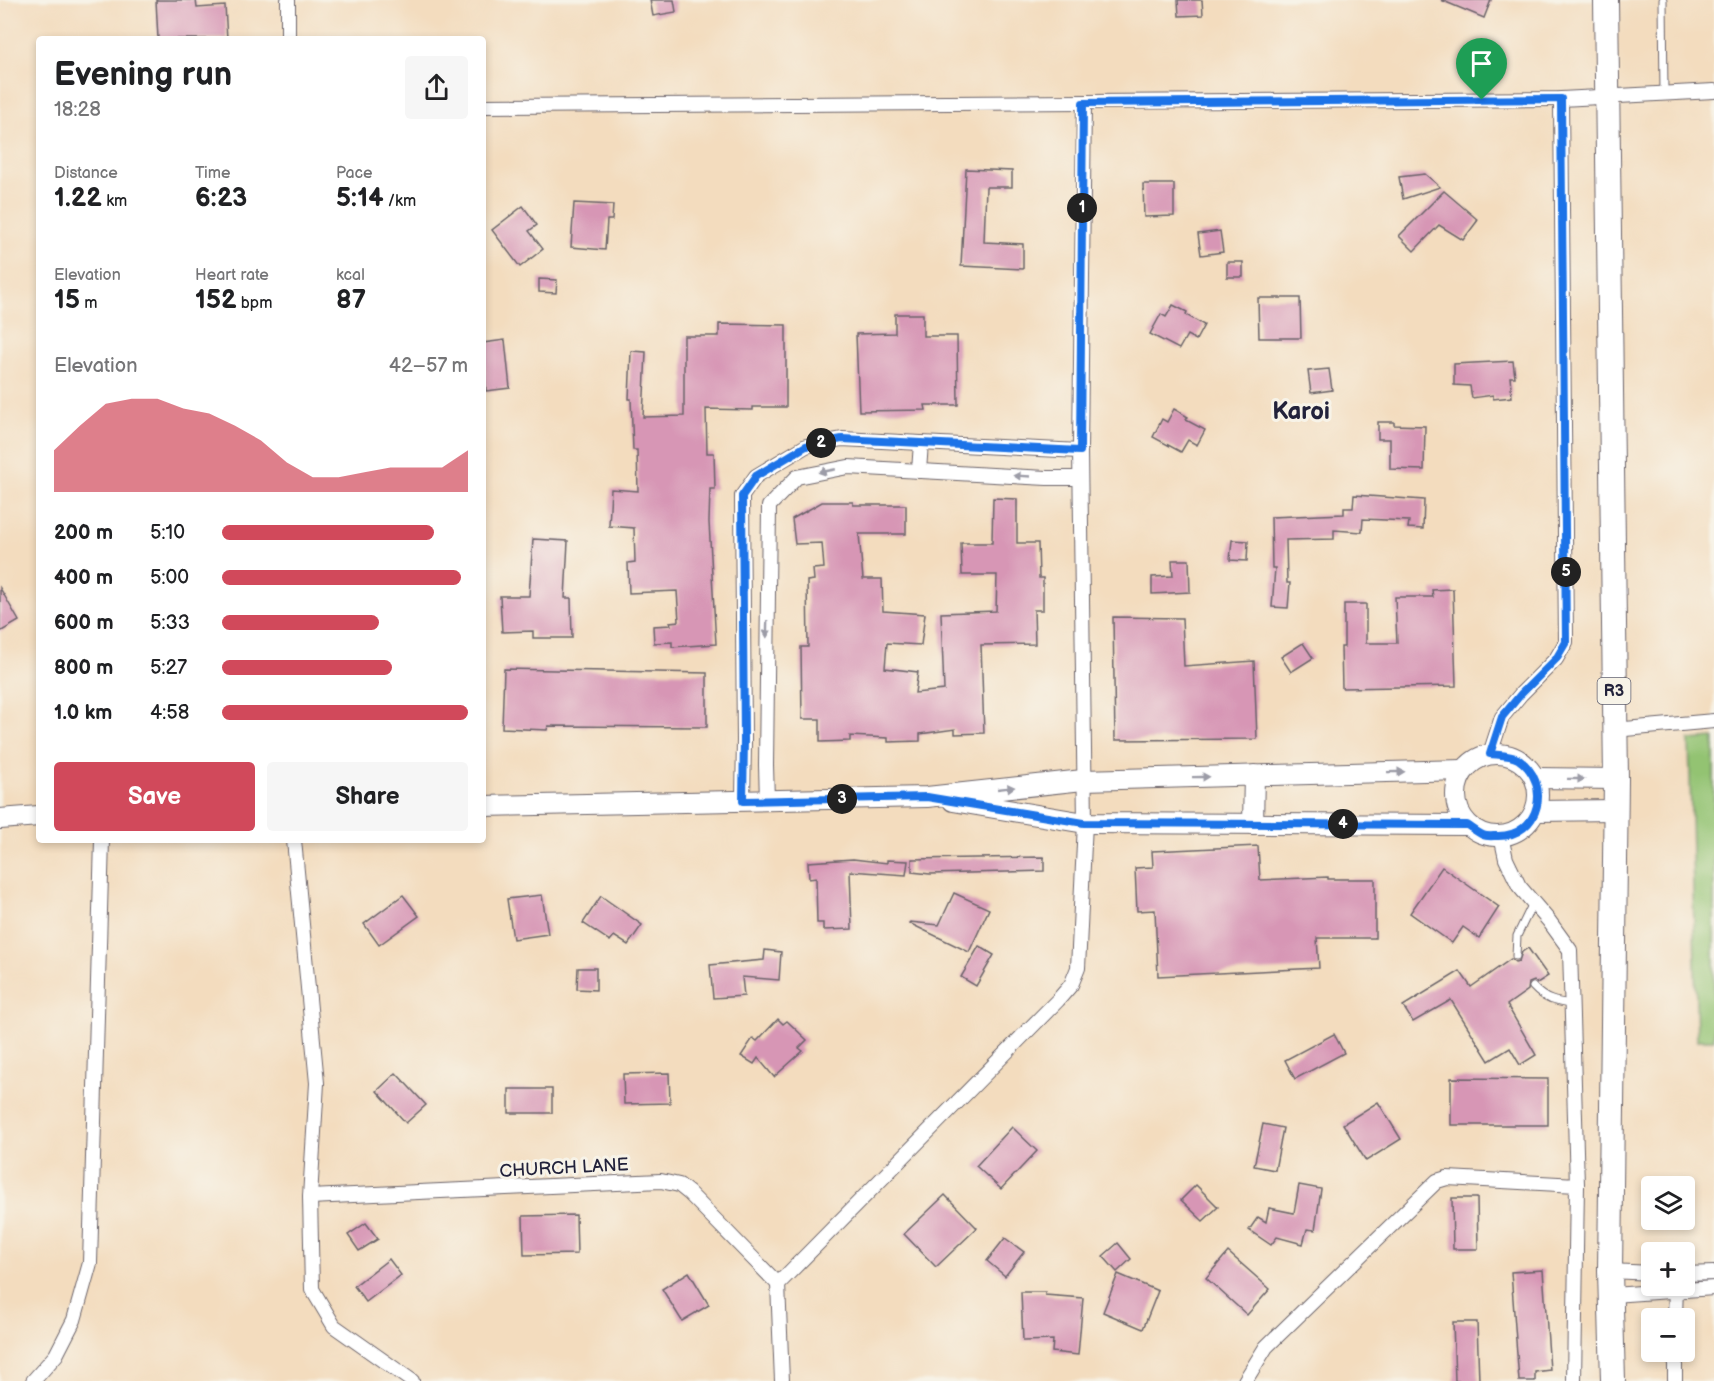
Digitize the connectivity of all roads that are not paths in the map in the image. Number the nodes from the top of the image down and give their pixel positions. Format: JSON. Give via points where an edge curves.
{"nodes":[{"id":1,"x":288,"y":0,"type":"edge"},
{"id":2,"x":1606,"y":0,"type":"edge"},
{"id":3,"x":1664,"y":0,"type":"edge"},
{"id":4,"x":288,"y":36,"type":"edge"},
{"id":5,"x":1714,"y":91,"type":"edge"},
{"id":6,"x":1664,"y":93,"type":"junction"},
{"id":7,"x":1608,"y":96,"type":"junction"},
{"id":8,"x":1561,"y":99,"type":"junction"},
{"id":9,"x":1083,"y":103,"type":"junction"},
{"id":10,"x":486,"y":106,"type":"edge"},
{"id":11,"x":921,"y":443,"type":"junction"},
{"id":12,"x":1080,"y":451,"type":"junction"},
{"id":13,"x":919,"y":471,"type":"junction"},
{"id":14,"x":1080,"y":478,"type":"junction"},
{"id":15,"x":742,"y":563,"type":"junction"},
{"id":16,"x":768,"y":563,"type":"junction"},
{"id":17,"x":1714,"y":721,"type":"edge"},
{"id":18,"x":1614,"y":730,"type":"junction"},
{"id":19,"x":1490,"y":754,"type":"junction"},
{"id":20,"x":1463,"y":770,"type":"junction"},
{"id":21,"x":1254,"y":775,"type":"junction"},
{"id":22,"x":1535,"y":778,"type":"junction"},
{"id":23,"x":1616,"y":779,"type":"junction"},
{"id":24,"x":1083,"y":780,"type":"junction"},
{"id":25,"x":927,"y":797,"type":"junction"},
{"id":26,"x":743,"y":801,"type":"junction"},
{"id":27,"x":767,"y":801,"type":"junction"},
{"id":28,"x":486,"y":806,"type":"edge"},
{"id":29,"x":1616,"y":810,"type":"junction"},
{"id":30,"x":1536,"y":811,"type":"junction"},
{"id":31,"x":36,"y":816,"type":"edge"},
{"id":32,"x":0,"y":819,"type":"edge"},
{"id":33,"x":1084,"y":823,"type":"junction"},
{"id":34,"x":1253,"y":824,"type":"junction"},
{"id":35,"x":1467,"y":825,"type":"junction"},
{"id":36,"x":1501,"y":836,"type":"junction"},
{"id":37,"x":102,"y":843,"type":"edge"},
{"id":38,"x":294,"y":843,"type":"edge"},
{"id":39,"x":1533,"y":903,"type":"junction"},
{"id":40,"x":1516,"y":956,"type":"dead end"},
{"id":41,"x":1533,"y":987,"type":"dead end"},
{"id":42,"x":1572,"y":1004,"type":"junction"},
{"id":43,"x":1577,"y":1185,"type":"junction"},
{"id":44,"x":310,"y":1197,"type":"junction"},
{"id":45,"x":1695,"y":1274,"type":"edge"},
{"id":46,"x":1714,"y":1274,"type":"edge"},
{"id":47,"x":1641,"y":1276,"type":"edge"},
{"id":48,"x":1611,"y":1283,"type":"junction"},
{"id":49,"x":778,"y":1284,"type":"junction"},
{"id":50,"x":1641,"y":1285,"type":"edge"},
{"id":51,"x":1695,"y":1288,"type":"edge"},
{"id":52,"x":1714,"y":1288,"type":"edge"},
{"id":53,"x":1675,"y":1362,"type":"edge"},
{"id":54,"x":33,"y":1381,"type":"edge"},
{"id":55,"x":412,"y":1381,"type":"edge"},
{"id":56,"x":782,"y":1381,"type":"edge"},
{"id":57,"x":1245,"y":1381,"type":"edge"},
{"id":58,"x":1574,"y":1381,"type":"edge"},
{"id":59,"x":1613,"y":1381,"type":"edge"},
{"id":60,"x":1675,"y":1381,"type":"edge"}],
"edges":[{"from":1,"to":4,"type":"street"},
{"from":2,"to":7,"type":"highway","number":"R3"},
{"from":3,"to":6,"type":"lane"},
{"from":5,"to":6,"type":"street"},
{"from":6,"to":7,"type":"street"},
{"from":7,"to":8,"type":"street"},
{"from":7,"to":18,"type":"highway","number":"R3"},
{"from":8,"to":9,"type":"street"},
{"from":8,"to":19,"type":"street","via":[[1566,642],[1556,659],[1502,717]]},
{"from":9,"to":10,"type":"street"},
{"from":9,"to":12,"type":"street"},
{"from":11,"to":12,"type":"street"},
{"from":11,"to":13,"type":"street"},
{"from":11,"to":15,"type":"street","via":[[842,439],[806,446],[756,476],[742,496]]},
{"from":12,"to":14,"type":"street"},
{"from":14,"to":13,"type":"street","one_way":true},
{"from":13,"to":16,"type":"street","one_way":true,"via":[[848,467],[797,477],[769,506]]},
{"from":14,"to":24,"type":"street"},
{"from":15,"to":16,"type":"street"},
{"from":15,"to":26,"type":"street"},
{"from":16,"to":27,"type":"street","one_way":true},
{"from":17,"to":18,"type":"street"},
{"from":18,"to":23,"type":"highway","number":"R3"},
{"from":19,"to":20,"type":"street","via":[[1475,759]]},
{"from":19,"to":22,"type":"street","via":[[1517,758]]},
{"from":21,"to":20,"type":"street","one_way":true},
{"from":20,"to":35,"type":"street","via":[[1456,788],[1457,808]]},
{"from":24,"to":21,"type":"street","one_way":true},
{"from":21,"to":34,"type":"street"},
{"from":22,"to":23,"type":"street","one_way":true},
{"from":22,"to":30,"type":"street","via":[[1539,795]]},
{"from":23,"to":29,"type":"highway","number":"R3"},
{"from":25,"to":24,"type":"street","one_way":true},
{"from":24,"to":33,"type":"street"},
{"from":25,"to":27,"type":"street"},
{"from":25,"to":33,"type":"street"},
{"from":26,"to":27,"type":"street"},
{"from":26,"to":28,"type":"street"},
{"from":29,"to":30,"type":"street"},
{"from":29,"to":48,"type":"highway","number":"R3"},
{"from":30,"to":36,"type":"street","via":[[1526,825],[1511,835]]},
{"from":31,"to":32,"type":"street"},
{"from":33,"to":34,"type":"street"},
{"from":33,"to":49,"type":"street","via":[[1078,968],[1071,985]]},
{"from":34,"to":35,"type":"street"},
{"from":35,"to":36,"type":"street","via":[[1484,836]]},
{"from":36,"to":39,"type":"street","via":[[1510,868]]},
{"from":37,"to":54,"type":"street","via":[[90,1263],[74,1320],[56,1355]]},
{"from":38,"to":44,"type":"street","via":[[316,1083]]},
{"from":39,"to":40,"type":"lane","via":[[1517,936]]},
{"from":39,"to":42,"type":"street","via":[[1570,950]]},
{"from":41,"to":42,"type":"lane","via":[[1542,997]]},
{"from":42,"to":43,"type":"street"},
{"from":43,"to":57,"type":"street","via":[[1447,1178],[1437,1181],[1266,1347]]},
{"from":43,"to":58,"type":"street"},
{"from":44,"to":49,"type":"street","name":"CHURCH LANE","via":[[661,1181],[679,1185],[689,1193]]},
{"from":44,"to":55,"type":"street","via":[[312,1289],[334,1326]]},
{"from":45,"to":46,"type":"street"},
{"from":47,"to":48,"type":"street"},
{"from":48,"to":50,"type":"street"},
{"from":48,"to":59,"type":"highway","number":"R3"},
{"from":49,"to":56,"type":"street"},
{"from":51,"to":52,"type":"street"},
{"from":53,"to":60,"type":"street"}]}
